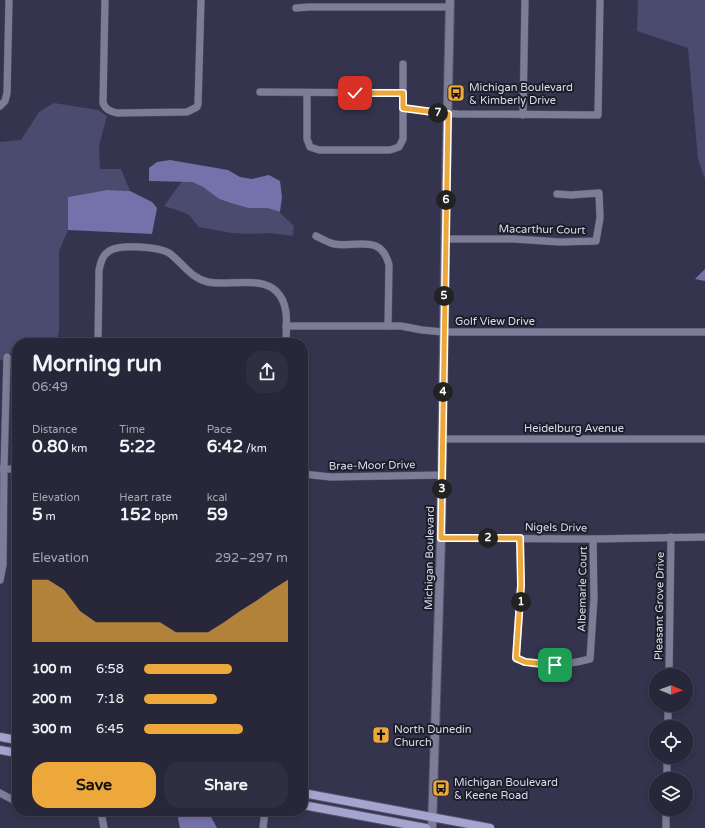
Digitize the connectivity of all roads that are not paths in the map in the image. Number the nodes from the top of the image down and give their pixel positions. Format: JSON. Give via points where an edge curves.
{"nodes":[{"id":1,"x":9,"y":0,"type":"edge"},
{"id":2,"x":105,"y":0,"type":"edge"},
{"id":3,"x":201,"y":0,"type":"edge"},
{"id":4,"x":525,"y":0,"type":"edge"},
{"id":5,"x":600,"y":0,"type":"edge"},
{"id":6,"x":450,"y":4,"type":"edge"},
{"id":7,"x":296,"y":8,"type":"dead end"},
{"id":8,"x":403,"y":64,"type":"dead end"},
{"id":9,"x":260,"y":92,"type":"dead end"},
{"id":10,"x":307,"y":93,"type":"junction"},
{"id":11,"x":403,"y":93,"type":"junction"},
{"id":12,"x":0,"y":106,"type":"edge"},
{"id":13,"x":403,"y":108,"type":"junction"},
{"id":14,"x":448,"y":114,"type":"junction"},
{"id":15,"x":523,"y":115,"type":"junction"},
{"id":16,"x":557,"y":194,"type":"dead end"},
{"id":17,"x":316,"y":236,"type":"dead end"},
{"id":18,"x":445,"y":239,"type":"junction"},
{"id":19,"x":286,"y":326,"type":"junction"},
{"id":20,"x":388,"y":326,"type":"junction"},
{"id":21,"x":444,"y":332,"type":"junction"},
{"id":22,"x":705,"y":332,"type":"edge"},
{"id":23,"x":98,"y":338,"type":"edge"},
{"id":24,"x":286,"y":338,"type":"edge"},
{"id":25,"x":7,"y":357,"type":"dead end"},
{"id":26,"x":442,"y":438,"type":"junction"},
{"id":27,"x":705,"y":440,"type":"edge"},
{"id":28,"x":2,"y":469,"type":"edge"},
{"id":29,"x":308,"y":475,"type":"edge"},
{"id":30,"x":442,"y":475,"type":"junction"},
{"id":31,"x":672,"y":537,"type":"junction"},
{"id":32,"x":705,"y":537,"type":"edge"},
{"id":33,"x":441,"y":538,"type":"junction"},
{"id":34,"x":520,"y":538,"type":"junction"},
{"id":35,"x":593,"y":539,"type":"junction"},
{"id":36,"x":2,"y":553,"type":"edge"},
{"id":37,"x":0,"y":580,"type":"edge"},
{"id":38,"x":669,"y":668,"type":"edge"},
{"id":39,"x":0,"y":737,"type":"edge"},
{"id":40,"x":12,"y":739,"type":"edge"},
{"id":41,"x":0,"y":750,"type":"edge"},
{"id":42,"x":12,"y":752,"type":"edge"},
{"id":43,"x":0,"y":793,"type":"edge"},
{"id":44,"x":308,"y":794,"type":"edge"},
{"id":45,"x":12,"y":799,"type":"edge"},
{"id":46,"x":308,"y":806,"type":"edge"},
{"id":47,"x":101,"y":816,"type":"edge"},
{"id":48,"x":264,"y":816,"type":"edge"},
{"id":49,"x":666,"y":816,"type":"edge"},
{"id":50,"x":433,"y":818,"type":"junction"},
{"id":51,"x":104,"y":828,"type":"edge"},
{"id":52,"x":263,"y":828,"type":"edge"},
{"id":53,"x":426,"y":828,"type":"edge"},
{"id":54,"x":432,"y":828,"type":"edge"},
{"id":55,"x":490,"y":828,"type":"edge"},
{"id":56,"x":666,"y":828,"type":"edge"}],
"edges":[{"from":1,"to":12,"type":"street","via":[[7,93],[5,102]]},
{"from":2,"to":3,"type":"street","via":[[103,103],[109,111],[118,113],[187,112],[197,107]]},
{"from":4,"to":15,"type":"street"},
{"from":5,"to":15,"type":"street","via":[[598,115]]},
{"from":6,"to":7,"type":"street"},
{"from":6,"to":14,"type":"street","name":"Michigan Boulevard"},
{"from":8,"to":11,"type":"street"},
{"from":9,"to":10,"type":"street"},
{"from":10,"to":11,"type":"street"},
{"from":10,"to":13,"type":"street","via":[[307,139],[310,147],[319,150],[390,150],[399,147],[403,139]]},
{"from":11,"to":13,"type":"street"},
{"from":13,"to":14,"type":"street"},
{"from":14,"to":15,"type":"street"},
{"from":14,"to":18,"type":"street","name":"Michigan Boulevard"},
{"from":16,"to":18,"type":"street","name":"Macarthur Court","via":[[599,193],[600,218],[596,241]]},
{"from":17,"to":20,"type":"street","via":[[335,244],[376,245],[383,250],[389,265]]},
{"from":18,"to":21,"type":"street","name":"Michigan Boulevard"},
{"from":19,"to":20,"type":"street","name":"Golf View Drive"},
{"from":19,"to":23,"type":"street","via":[[283,299],[268,285],[207,282],[193,275],[168,253],[154,249],[120,247],[112,249],[101,261]]},
{"from":19,"to":24,"type":"street"},
{"from":20,"to":21,"type":"street","name":"Golf View Drive"},
{"from":21,"to":22,"type":"street","name":"Golf View Drive"},
{"from":21,"to":26,"type":"street","name":"Michigan Boulevard"},
{"from":25,"to":28,"type":"street"},
{"from":26,"to":27,"type":"street","name":"Heidelburg Avenue"},
{"from":26,"to":30,"type":"street","name":"Michigan Boulevard"},
{"from":28,"to":36,"type":"street"},
{"from":29,"to":30,"type":"street","name":"Brae-Moor Drive","via":[[331,477]]},
{"from":30,"to":33,"type":"street","name":"Michigan Boulevard"},
{"from":31,"to":32,"type":"street","name":"Nigels Drive"},
{"from":31,"to":35,"type":"street","name":"Nigels Drive"},
{"from":31,"to":38,"type":"street","name":"Pleasant Grove Drive"},
{"from":33,"to":34,"type":"street","name":"Nigels Drive"},
{"from":33,"to":50,"type":"street","name":"Michigan Boulevard"},
{"from":34,"to":35,"type":"street","name":"Nigels Drive"},
{"from":34,"to":35,"type":"street","name":"Albemarle Court","via":[[521,585],[516,658],[525,662],[555,665],[590,659],[594,598]]},
{"from":36,"to":37,"type":"street","via":[[4,566]]},
{"from":39,"to":40,"type":"main road"},
{"from":41,"to":42,"type":"main road"},
{"from":43,"to":45,"type":"street"},
{"from":44,"to":50,"type":"main road"},
{"from":46,"to":53,"type":"main road"},
{"from":47,"to":51,"type":"street"},
{"from":48,"to":52,"type":"street"},
{"from":49,"to":56,"type":"street"},
{"from":50,"to":54,"type":"street","name":"Michigan Boulevard"},
{"from":50,"to":55,"type":"main road"}]}
